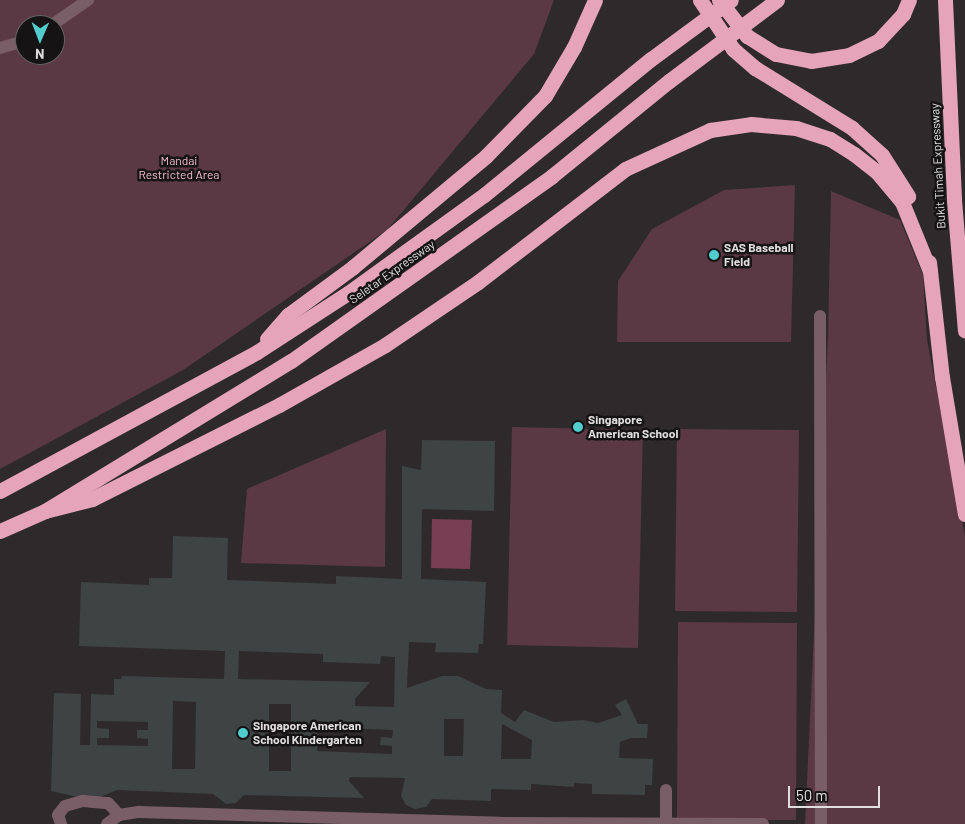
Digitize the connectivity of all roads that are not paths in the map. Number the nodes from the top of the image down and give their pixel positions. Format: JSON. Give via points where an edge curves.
{"nodes":[{"id":1,"x":88,"y":0,"type":"edge"},
{"id":2,"x":595,"y":0,"type":"edge"},
{"id":3,"x":700,"y":0,"type":"edge"},
{"id":4,"x":719,"y":0,"type":"edge"},
{"id":5,"x":731,"y":0,"type":"edge"},
{"id":6,"x":777,"y":0,"type":"edge"},
{"id":7,"x":909,"y":0,"type":"edge"},
{"id":8,"x":945,"y":0,"type":"edge"},
{"id":9,"x":65,"y":16,"type":"edge"},
{"id":10,"x":15,"y":44,"type":"edge"},
{"id":11,"x":0,"y":48,"type":"edge"},
{"id":12,"x":930,"y":271,"type":"junction"},
{"id":13,"x":820,"y":316,"type":"dead end"},
{"id":14,"x":965,"y":331,"type":"edge"},
{"id":15,"x":257,"y":352,"type":"junction"},
{"id":16,"x":0,"y":492,"type":"edge"},
{"id":17,"x":45,"y":511,"type":"junction"},
{"id":18,"x":965,"y":514,"type":"edge"},
{"id":19,"x":0,"y":531,"type":"edge"},
{"id":20,"x":666,"y":790,"type":"dead end"},
{"id":21,"x":119,"y":815,"type":"junction"},
{"id":22,"x":61,"y":824,"type":"edge"},
{"id":23,"x":107,"y":824,"type":"edge"},
{"id":24,"x":500,"y":824,"type":"edge"},
{"id":25,"x":666,"y":824,"type":"edge"},
{"id":26,"x":763,"y":824,"type":"edge"},
{"id":27,"x":821,"y":824,"type":"edge"}],
"edges":[{"from":1,"to":9,"type":"street"},
{"from":2,"to":15,"type":"highway","via":[[574,47],[545,96],[486,156],[353,267],[288,315]]},
{"from":3,"to":12,"type":"highway","via":[[734,48],[756,68],[852,128],[882,156],[920,222]]},
{"from":4,"to":7,"type":"highway","via":[[747,36],[776,54],[811,61],[849,56],[878,41],[903,14]]},
{"from":5,"to":15,"type":"highway","bridge":true,"via":[[651,59],[477,200],[348,293]]},
{"from":6,"to":17,"type":"highway","name":"Seletar Expressway","bridge":true,"via":[[669,81],[552,176],[394,290],[291,361]]},
{"from":8,"to":14,"type":"highway","name":"Bukit Timah Expressway","via":[[954,200]]},
{"from":10,"to":11,"type":"street"},
{"from":12,"to":17,"type":"highway","via":[[911,219],[890,186],[854,154],[796,128],[751,124],[710,130],[625,169],[478,282],[385,345],[279,405],[92,499]]},
{"from":12,"to":18,"type":"highway","via":[[942,377]]},
{"from":13,"to":27,"type":"street"},
{"from":15,"to":16,"type":"highway"},
{"from":17,"to":19,"type":"highway","name":"Seletar Expressway"},
{"from":20,"to":25,"type":"street"},
{"from":21,"to":22,"type":"street","via":[[108,803],[82,801],[66,806],[58,815]]},
{"from":21,"to":23,"type":"street"},
{"from":21,"to":24,"type":"street","via":[[139,812]]},
{"from":24,"to":25,"type":"street"},
{"from":25,"to":26,"type":"street"}]}
